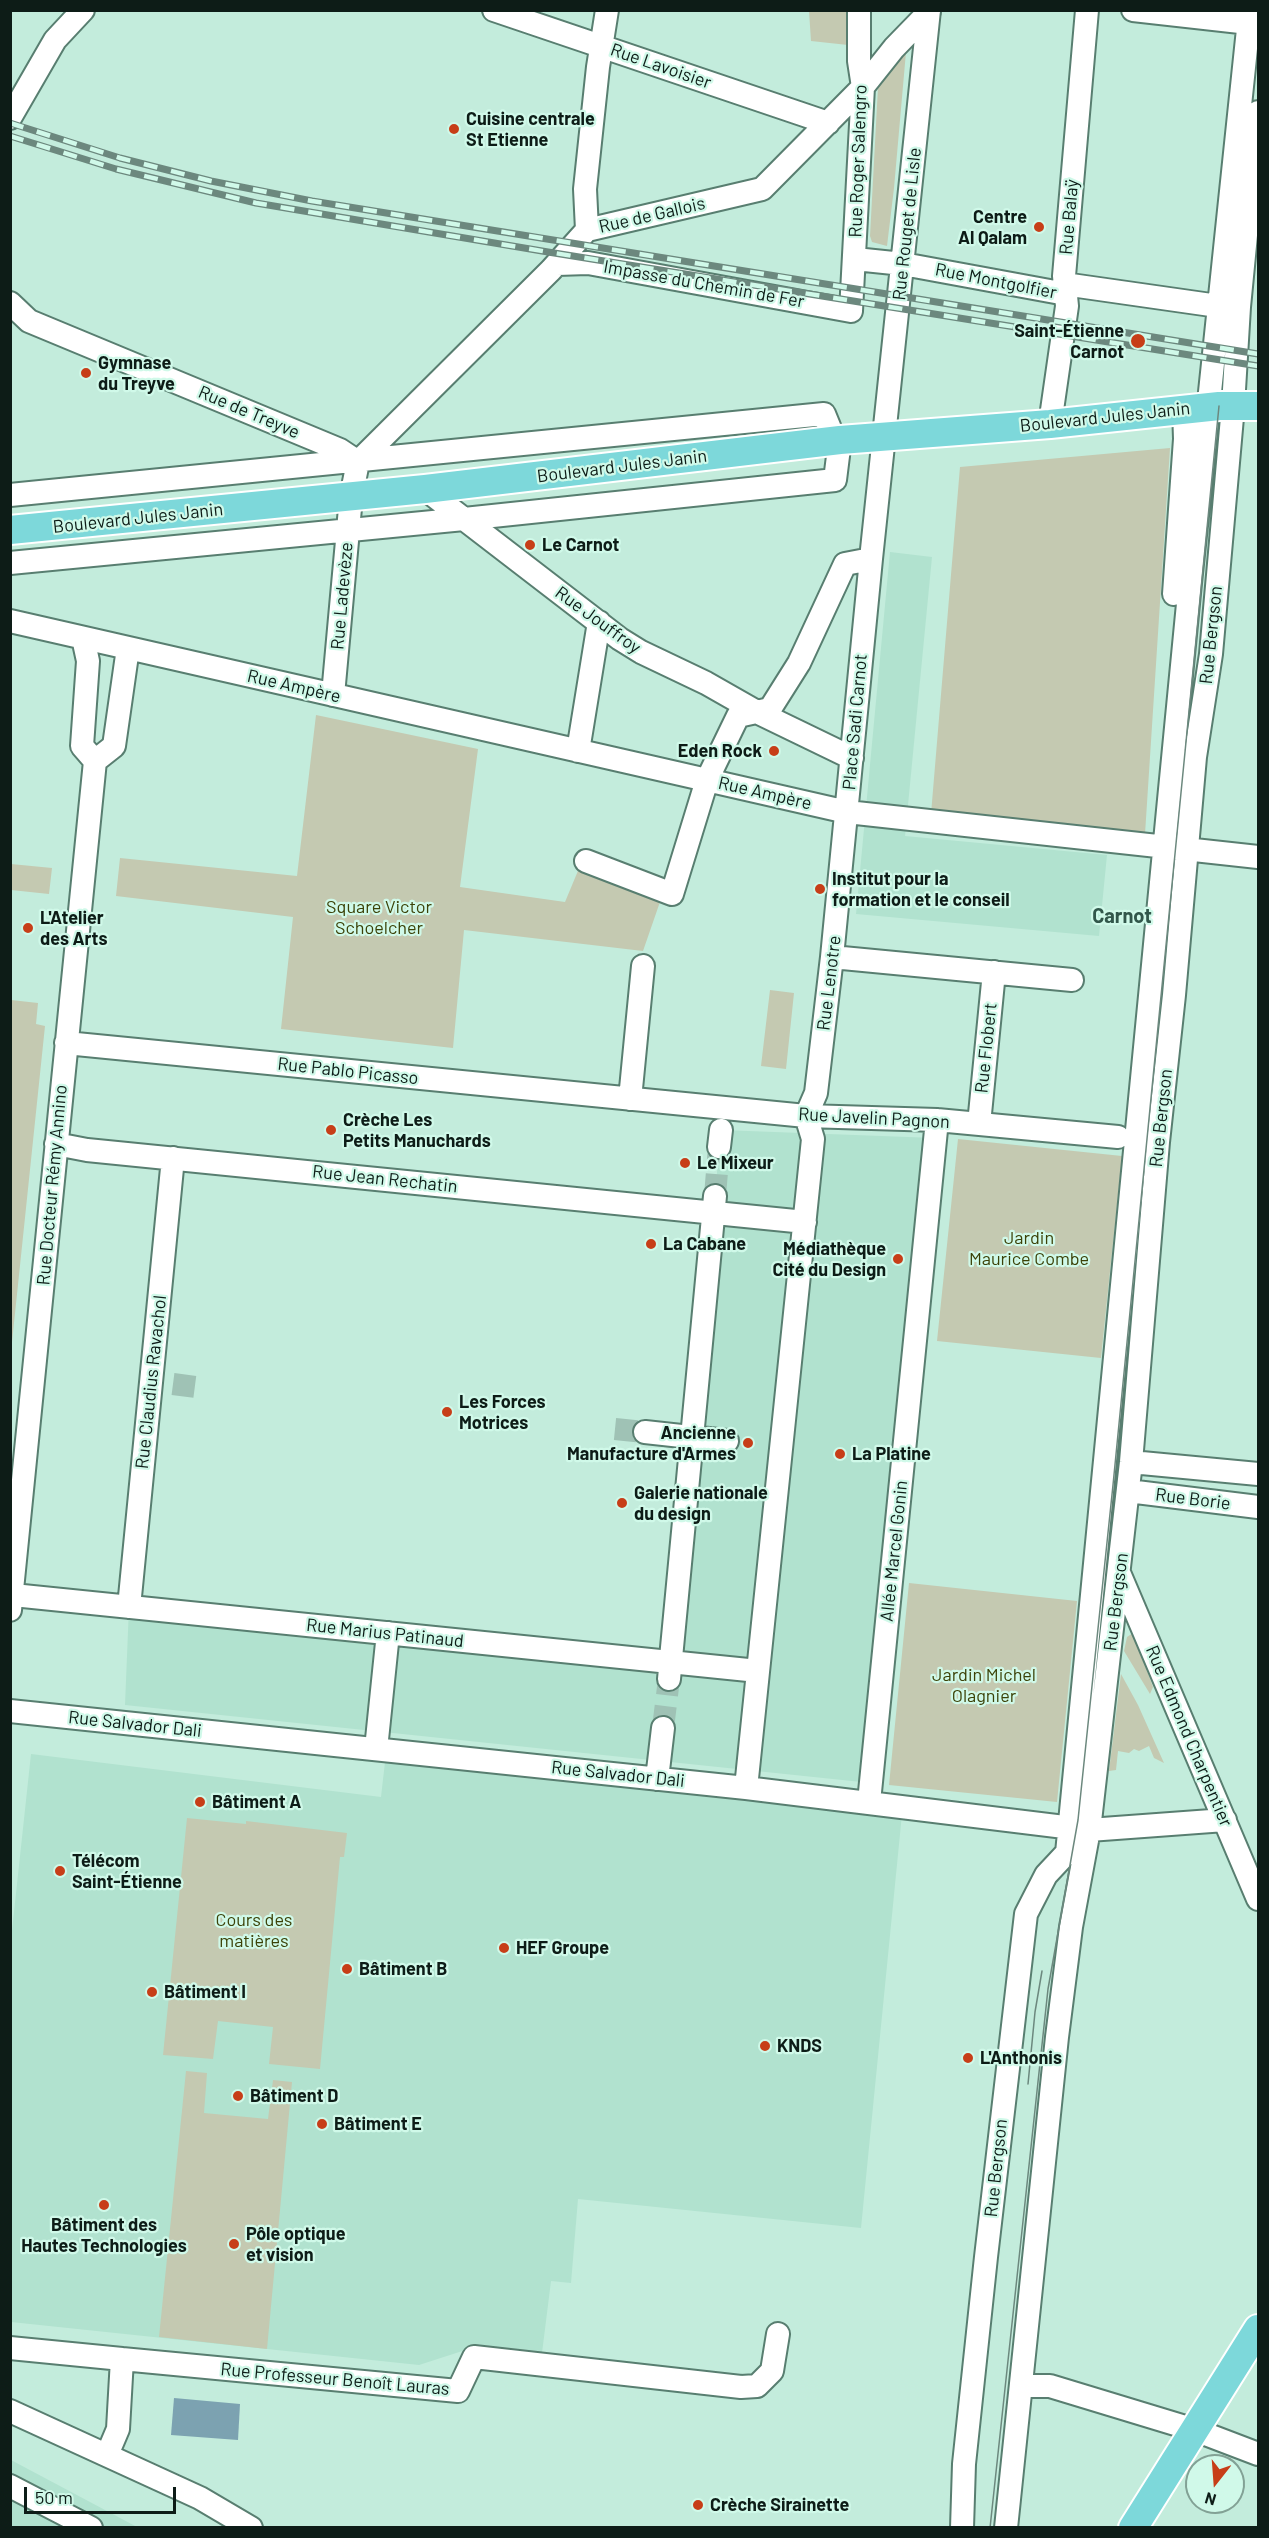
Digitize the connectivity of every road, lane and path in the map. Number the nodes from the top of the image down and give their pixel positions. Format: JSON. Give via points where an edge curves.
{"nodes":[{"id":1,"x":83,"y":10,"type":"edge"},
{"id":2,"x":494,"y":10,"type":"edge"},
{"id":3,"x":607,"y":10,"type":"edge"},
{"id":4,"x":859,"y":10,"type":"edge"},
{"id":5,"x":1087,"y":10,"type":"edge"},
{"id":6,"x":1133,"y":10,"type":"edge"},
{"id":7,"x":929,"y":11,"type":"edge"},
{"id":8,"x":1254,"y":18,"type":"edge"},
{"id":9,"x":601,"y":46,"type":"junction"},
{"id":10,"x":863,"y":87,"type":"junction"},
{"id":11,"x":1258,"y":112,"type":"edge"},
{"id":12,"x":10,"y":118,"type":"edge"},
{"id":13,"x":828,"y":123,"type":"junction"},
{"id":14,"x":587,"y":230,"type":"junction"},
{"id":15,"x":855,"y":259,"type":"junction"},
{"id":16,"x":557,"y":264,"type":"junction"},
{"id":17,"x":903,"y":264,"type":"junction"},
{"id":18,"x":1065,"y":289,"type":"junction"},
{"id":19,"x":10,"y":303,"type":"edge"},
{"id":20,"x":1211,"y":305,"type":"dead end"},
{"id":21,"x":851,"y":311,"type":"joint"},
{"id":22,"x":1221,"y":402,"type":"edge"},
{"id":23,"x":1050,"y":423,"type":"junction"},
{"id":24,"x":885,"y":437,"type":"junction"},
{"id":25,"x":837,"y":441,"type":"junction"},
{"id":26,"x":358,"y":462,"type":"junction"},
{"id":27,"x":424,"y":489,"type":"junction"},
{"id":28,"x":10,"y":495,"type":"edge"},
{"id":29,"x":351,"y":497,"type":"junction"},
{"id":30,"x":464,"y":519,"type":"junction"},
{"id":31,"x":10,"y":530,"type":"edge"},
{"id":32,"x":348,"y":531,"type":"junction"},
{"id":33,"x":871,"y":559,"type":"junction"},
{"id":34,"x":10,"y":563,"type":"edge"},
{"id":35,"x":10,"y":621,"type":"edge"},
{"id":36,"x":599,"y":622,"type":"junction"},
{"id":37,"x":83,"y":638,"type":"junction"},
{"id":38,"x":128,"y":648,"type":"junction"},
{"id":39,"x":333,"y":695,"type":"junction"},
{"id":40,"x":757,"y":712,"type":"junction"},
{"id":41,"x":578,"y":751,"type":"junction"},
{"id":42,"x":852,"y":758,"type":"junction"},
{"id":43,"x":95,"y":761,"type":"junction"},
{"id":44,"x":707,"y":780,"type":"junction"},
{"id":45,"x":847,"y":812,"type":"junction"},
{"id":46,"x":1169,"y":848,"type":"junction"},
{"id":47,"x":1258,"y":857,"type":"edge"},
{"id":48,"x":586,"y":861,"type":"dead end"},
{"id":49,"x":832,"y":957,"type":"junction"},
{"id":50,"x":642,"y":966,"type":"dead end"},
{"id":51,"x":994,"y":972,"type":"junction"},
{"id":52,"x":1072,"y":980,"type":"dead end"},
{"id":53,"x":66,"y":1043,"type":"junction"},
{"id":54,"x":630,"y":1099,"type":"junction"},
{"id":55,"x":806,"y":1116,"type":"junction"},
{"id":56,"x":937,"y":1120,"type":"junction"},
{"id":57,"x":979,"y":1124,"type":"junction"},
{"id":58,"x":1118,"y":1137,"type":"dead end"},
{"id":59,"x":56,"y":1144,"type":"junction"},
{"id":60,"x":173,"y":1158,"type":"junction"},
{"id":61,"x":714,"y":1204,"type":"junction"},
{"id":62,"x":805,"y":1222,"type":"junction"},
{"id":63,"x":645,"y":1432,"type":"tunnel mouth"},
{"id":64,"x":692,"y":1438,"type":"junction"},
{"id":65,"x":727,"y":1441,"type":"dead end"},
{"id":66,"x":1131,"y":1462,"type":"junction"},
{"id":67,"x":1200,"y":1468,"type":"junction"},
{"id":68,"x":1258,"y":1474,"type":"edge"},
{"id":69,"x":1128,"y":1491,"type":"junction"},
{"id":70,"x":1195,"y":1499,"type":"junction"},
{"id":71,"x":1258,"y":1507,"type":"edge"},
{"id":72,"x":1120,"y":1574,"type":"junction"},
{"id":73,"x":12,"y":1603,"type":"edge"},
{"id":74,"x":129,"y":1607,"type":"junction"},
{"id":75,"x":388,"y":1633,"type":"junction"},
{"id":76,"x":670,"y":1670,"type":"junction"},
{"id":77,"x":758,"y":1671,"type":"junction"},
{"id":78,"x":10,"y":1711,"type":"edge"},
{"id":79,"x":663,"y":1728,"type":"tunnel mouth"},
{"id":80,"x":376,"y":1749,"type":"junction"},
{"id":81,"x":657,"y":1779,"type":"junction"},
{"id":82,"x":746,"y":1788,"type":"junction"},
{"id":83,"x":869,"y":1802,"type":"junction"},
{"id":84,"x":1225,"y":1820,"type":"junction"},
{"id":85,"x":1079,"y":1829,"type":"junction"},
{"id":86,"x":1258,"y":1899,"type":"edge"},
{"id":87,"x":1258,"y":2329,"type":"edge"},
{"id":88,"x":778,"y":2334,"type":"dead end"},
{"id":89,"x":10,"y":2348,"type":"edge"},
{"id":90,"x":122,"y":2359,"type":"junction"},
{"id":91,"x":1021,"y":2386,"type":"junction"},
{"id":92,"x":10,"y":2411,"type":"edge"},
{"id":93,"x":1196,"y":2430,"type":"junction"},
{"id":94,"x":1258,"y":2454,"type":"edge"},
{"id":95,"x":107,"y":2455,"type":"junction"},
{"id":96,"x":10,"y":2486,"type":"edge"},
{"id":97,"x":91,"y":2528,"type":"edge"},
{"id":98,"x":251,"y":2528,"type":"edge"},
{"id":99,"x":962,"y":2528,"type":"edge"},
{"id":100,"x":1006,"y":2528,"type":"edge"},
{"id":101,"x":1133,"y":2528,"type":"edge"}],
"edges":[{"from":1,"to":12,"type":"street","via":[[56,40]]},
{"from":2,"to":9,"type":"street","name":"Rue Lavoisier"},
{"from":3,"to":9,"type":"street"},
{"from":4,"to":10,"type":"street","name":"Rue Roger Salengro"},
{"from":5,"to":18,"type":"street","name":"Rue Balaÿ"},
{"from":6,"to":8,"type":"street"},
{"from":7,"to":10,"type":"street","name":"Rue de Gallois"},
{"from":7,"to":17,"type":"street","name":"Rue Rouget de Lisle"},
{"from":8,"to":22,"type":"street"},
{"from":8,"to":22,"type":"street"},
{"from":9,"to":13,"type":"street","name":"Rue Lavoisier"},
{"from":9,"to":14,"type":"street","via":[[585,189]]},
{"from":10,"to":13,"type":"street","name":"Rue de Gallois"},
{"from":10,"to":15,"type":"street","name":"Rue Roger Salengro"},
{"from":11,"to":22,"type":"street","via":[[1239,307]]},
{"from":13,"to":14,"type":"street","name":"Rue de Gallois","via":[[762,189]]},
{"from":14,"to":16,"type":"street","name":"Rue de Gallois"},
{"from":15,"to":17,"type":"street","name":"Rue Montgolfier"},
{"from":15,"to":21,"type":"street","name":"Rue Roger Salengro"},
{"from":16,"to":21,"type":"street","name":"Impasse du Chemin de Fer","via":[[588,263]]},
{"from":16,"to":26,"type":"street","name":"Rue de Gallois"},
{"from":17,"to":18,"type":"street","name":"Rue Montgolfier"},
{"from":17,"to":24,"type":"street","name":"Rue Rouget de Lisle"},
{"from":18,"to":20,"type":"street","name":"Rue Montgolfier"},
{"from":18,"to":23,"type":"street","name":"Rue Balaÿ","via":[[1067,306]]},
{"from":19,"to":26,"type":"street","name":"Rue de Treyve","via":[[29,321],[340,450]]},
{"from":22,"to":23,"type":"main road","name":"Boulevard Jules Janin"},
{"from":22,"to":46,"type":"street"},
{"from":23,"to":24,"type":"main road","name":"Boulevard Jules Janin"},
{"from":24,"to":25,"type":"main road","name":"Boulevard Jules Janin"},
{"from":24,"to":33,"type":"street","name":"Place Sadi Carnot"},
{"from":25,"to":26,"type":"street","via":[[824,414]]},
{"from":25,"to":27,"type":"main road","name":"Boulevard Jules Janin"},
{"from":25,"to":30,"type":"street","via":[[835,480]]},
{"from":26,"to":28,"type":"street"},
{"from":26,"to":29,"type":"street"},
{"from":27,"to":29,"type":"main road","name":"Boulevard Jules Janin"},
{"from":27,"to":30,"type":"street","name":"Rue Jouffroy"},
{"from":29,"to":31,"type":"main road","name":"Boulevard Jules Janin"},
{"from":29,"to":32,"type":"street","name":"Rue Ladevèze"},
{"from":30,"to":32,"type":"street"},
{"from":30,"to":36,"type":"street","name":"Rue Jouffroy"},
{"from":32,"to":34,"type":"street"},
{"from":32,"to":39,"type":"street","name":"Rue Ladevèze"},
{"from":33,"to":40,"type":"street","via":[[845,564],[799,663],[770,708]]},
{"from":33,"to":42,"type":"street","name":"Place Sadi Carnot"},
{"from":35,"to":37,"type":"street","name":"Rue Ampère"},
{"from":36,"to":40,"type":"street","name":"Rue Jouffroy","via":[[641,652],[706,682]]},
{"from":36,"to":41,"type":"street"},
{"from":37,"to":38,"type":"street","name":"Rue Ampère"},
{"from":37,"to":43,"type":"street","via":[[88,661],[82,746]]},
{"from":38,"to":39,"type":"street","name":"Rue Ampère"},
{"from":38,"to":43,"type":"street","via":[[114,746]]},
{"from":39,"to":41,"type":"street","name":"Rue Ampère"},
{"from":40,"to":42,"type":"street","name":"Rue Jouffroy"},
{"from":40,"to":44,"type":"street","via":[[738,716]]},
{"from":41,"to":44,"type":"street","name":"Rue Ampère"},
{"from":42,"to":45,"type":"street","name":"Place Sadi Carnot"},
{"from":43,"to":53,"type":"street","name":"Rue Docteur Rémy Annino"},
{"from":44,"to":45,"type":"street","name":"Rue Ampère"},
{"from":44,"to":48,"type":"street","via":[[672,894]]},
{"from":45,"to":46,"type":"street","name":"Place Sadi Carnot"},
{"from":45,"to":49,"type":"street","name":"Rue Lenotre"},
{"from":46,"to":47,"type":"street","name":"Place Sadi Carnot"},
{"from":46,"to":66,"type":"street","name":"Rue Bergson","via":[[1158,1142]]},
{"from":46,"to":85,"type":"street"},
{"from":49,"to":51,"type":"street"},
{"from":49,"to":55,"type":"street","name":"Rue Lenotre","via":[[816,1093]]},
{"from":50,"to":54,"type":"street"},
{"from":51,"to":52,"type":"street"},
{"from":51,"to":57,"type":"street","name":"Rue Flobert"},
{"from":53,"to":54,"type":"street","name":"Rue Pablo Picasso"},
{"from":53,"to":59,"type":"street","name":"Rue Docteur Rémy Annino"},
{"from":54,"to":55,"type":"street","name":"Rue Javelin Pagnon"},
{"from":55,"to":56,"type":"street","name":"Rue Javelin Pagnon"},
{"from":55,"to":62,"type":"street","via":[[813,1138]]},
{"from":56,"to":57,"type":"street","name":"Rue Javelin Pagnon"},
{"from":56,"to":83,"type":"street","name":"Allée Marcel Gonin"},
{"from":57,"to":58,"type":"street","name":"Rue Javelin Pagnon"},
{"from":59,"to":60,"type":"street","name":"Rue Jean Rechatin"},
{"from":59,"to":73,"type":"street","name":"Rue Docteur Rémy Annino"},
{"from":60,"to":61,"type":"street","name":"Rue Jean Rechatin"},
{"from":60,"to":74,"type":"street","name":"Rue Claudius Ravachol","via":[[162,1383]]},
{"from":61,"to":62,"type":"street","name":"Rue Jean Rechatin"},
{"from":61,"to":64,"type":"street"},
{"from":62,"to":77,"type":"street","via":[[775,1446]]},
{"from":63,"to":64,"type":"street"},
{"from":64,"to":65,"type":"street"},
{"from":64,"to":76,"type":"street"},
{"from":66,"to":67,"type":"street","name":"Rue Borie"},
{"from":66,"to":69,"type":"street","name":"Rue Bergson"},
{"from":67,"to":68,"type":"street","name":"Rue Borie"},
{"from":67,"to":70,"type":"street"},
{"from":69,"to":70,"type":"street","name":"Rue Borie"},
{"from":69,"to":72,"type":"street","name":"Rue Bergson"},
{"from":70,"to":71,"type":"street","name":"Rue Borie"},
{"from":72,"to":84,"type":"street","name":"Rue Edmond Charpentier"},
{"from":72,"to":85,"type":"street","name":"Rue Bergson"},
{"from":73,"to":74,"type":"street","name":"Rue Marius Patinaud"},
{"from":74,"to":75,"type":"street","name":"Rue Marius Patinaud"},
{"from":75,"to":76,"type":"street","name":"Rue Marius Patinaud"},
{"from":75,"to":80,"type":"street"},
{"from":76,"to":77,"type":"street","name":"Rue Marius Patinaud"},
{"from":77,"to":82,"type":"street"},
{"from":78,"to":80,"type":"street","name":"Rue Salvador Dali"},
{"from":79,"to":81,"type":"street"},
{"from":80,"to":81,"type":"street","name":"Rue Salvador Dali"},
{"from":81,"to":82,"type":"street","name":"Rue Salvador Dali"},
{"from":82,"to":83,"type":"street","name":"Rue Salvador Dali"},
{"from":83,"to":85,"type":"street","name":"Rue Salvador Dali"},
{"from":84,"to":85,"type":"street","name":"Rue Salvador Dali"},
{"from":84,"to":86,"type":"street","name":"Rue Edmond Charpentier"},
{"from":85,"to":91,"type":"street","name":"Rue Bergson"},
{"from":85,"to":99,"type":"street","name":"Rue Bergson","via":[[1067,1854],[1046,1875],[1026,1914],[964,2464]]},
{"from":87,"to":93,"type":"main road"},
{"from":88,"to":90,"type":"street","name":"Rue Professeur Benoît Lauras","via":[[772,2371],[757,2386],[741,2387],[474,2357],[458,2391]]},
{"from":89,"to":90,"type":"street"},
{"from":90,"to":95,"type":"street","via":[[118,2429]]},
{"from":91,"to":93,"type":"street","via":[[1050,2385]]},
{"from":91,"to":100,"type":"street","name":"Rue Bergson"},
{"from":92,"to":95,"type":"street"},
{"from":93,"to":94,"type":"street"},
{"from":93,"to":101,"type":"main road"},
{"from":95,"to":98,"type":"street","via":[[222,2509]]},
{"from":96,"to":97,"type":"street"}]}
